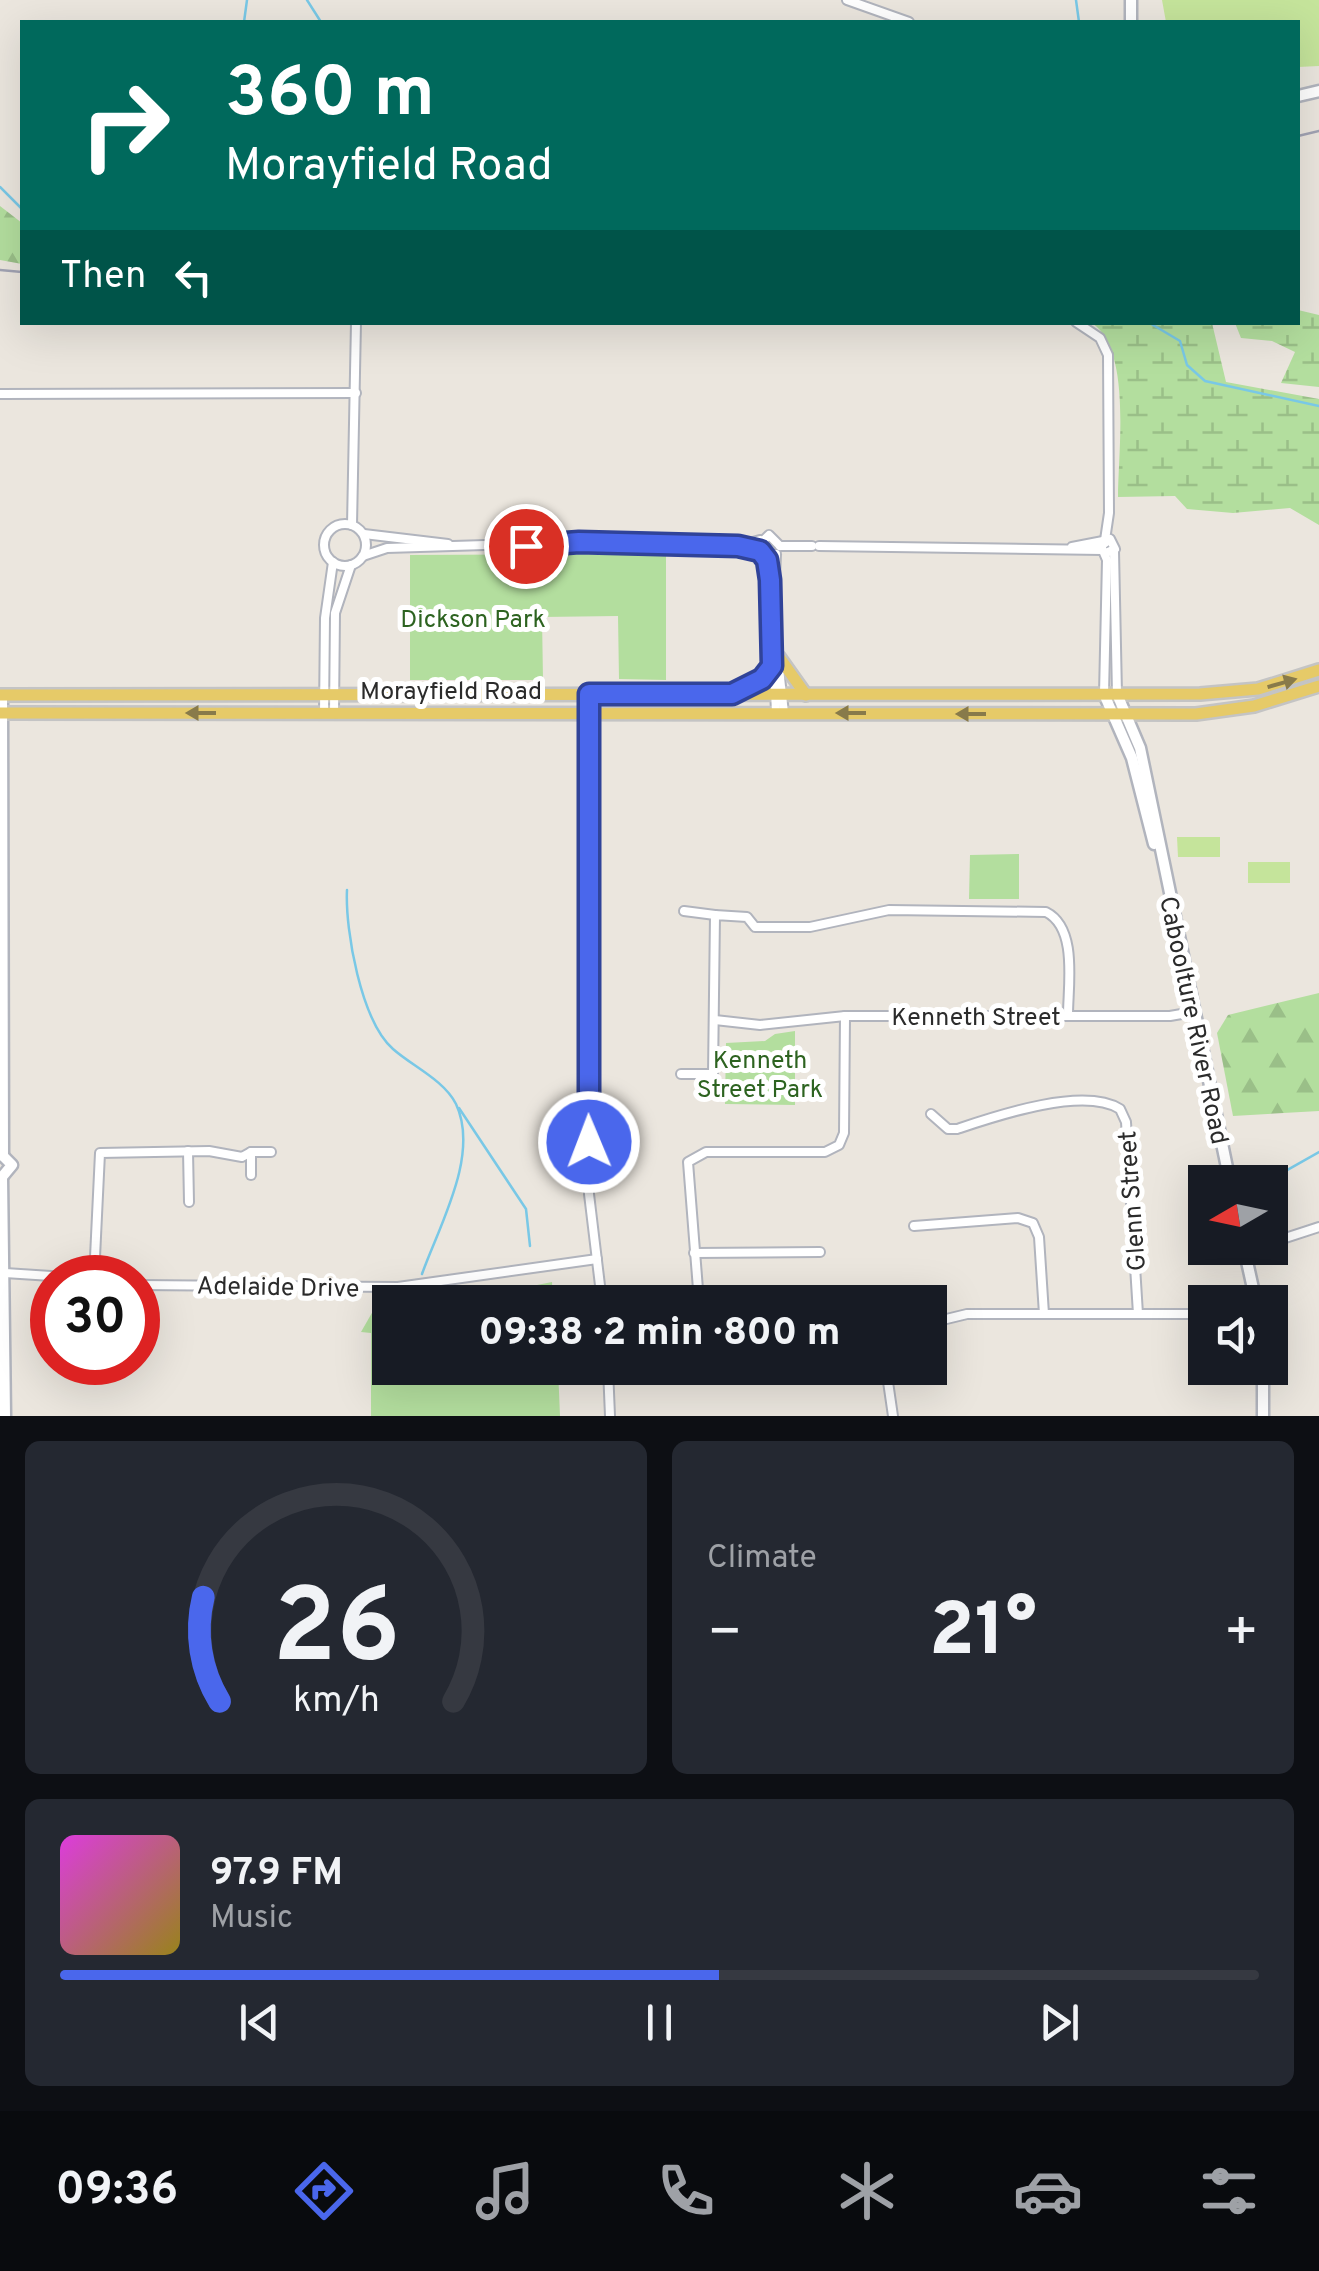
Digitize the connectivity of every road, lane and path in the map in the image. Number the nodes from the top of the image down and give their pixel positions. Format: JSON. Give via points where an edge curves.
{"nodes":[{"id":1,"x":848,"y":0,"type":"edge"},
{"id":2,"x":903,"y":20,"type":"edge"},
{"id":3,"x":356,"y":325,"type":"edge"},
{"id":4,"x":1080,"y":325,"type":"edge"},
{"id":5,"x":0,"y":394,"type":"edge"},
{"id":6,"x":356,"y":394,"type":"junction"},
{"id":7,"x":352,"y":525,"type":"junction"},
{"id":8,"x":364,"y":534,"type":"junction"},
{"id":9,"x":760,"y":540,"type":"junction"},
{"id":10,"x":458,"y":546,"type":"junction"},
{"id":11,"x":738,"y":546,"type":"junction"},
{"id":12,"x":1107,"y":546,"type":"junction"},
{"id":13,"x":778,"y":550,"type":"junction"},
{"id":14,"x":762,"y":553,"type":"junction"},
{"id":15,"x":363,"y":556,"type":"junction"},
{"id":16,"x":333,"y":562,"type":"junction"},
{"id":17,"x":351,"y":565,"type":"junction"},
{"id":18,"x":775,"y":661,"type":"junction"},
{"id":19,"x":1319,"y":670,"type":"edge"},
{"id":20,"x":1319,"y":686,"type":"edge"},
{"id":21,"x":1,"y":694,"type":"edge"},
{"id":22,"x":329,"y":694,"type":"junction"},
{"id":23,"x":589,"y":694,"type":"junction"},
{"id":24,"x":732,"y":694,"type":"junction"},
{"id":25,"x":1111,"y":694,"type":"junction"},
{"id":26,"x":779,"y":695,"type":"junction"},
{"id":27,"x":806,"y":695,"type":"junction"},
{"id":28,"x":589,"y":712,"type":"junction"},
{"id":29,"x":1,"y":713,"type":"edge"},
{"id":30,"x":329,"y":713,"type":"junction"},
{"id":31,"x":780,"y":713,"type":"junction"},
{"id":32,"x":1110,"y":714,"type":"junction"},
{"id":33,"x":1126,"y":714,"type":"junction"},
{"id":34,"x":1160,"y":857,"type":"junction"},
{"id":35,"x":684,"y":911,"type":"dead end"},
{"id":36,"x":715,"y":915,"type":"junction"},
{"id":37,"x":1193,"y":1012,"type":"junction"},
{"id":38,"x":1068,"y":1015,"type":"junction"},
{"id":39,"x":844,"y":1016,"type":"junction"},
{"id":40,"x":715,"y":1020,"type":"junction"},
{"id":41,"x":681,"y":1074,"type":"dead end"},
{"id":42,"x":931,"y":1114,"type":"dead end"},
{"id":43,"x":188,"y":1151,"type":"junction"},
{"id":44,"x":251,"y":1152,"type":"junction"},
{"id":45,"x":271,"y":1152,"type":"dead end"},
{"id":46,"x":1,"y":1156,"type":"edge"},
{"id":47,"x":1226,"y":1165,"type":"edge"},
{"id":48,"x":252,"y":1175,"type":"dead end"},
{"id":49,"x":1,"y":1177,"type":"edge"},
{"id":50,"x":190,"y":1202,"type":"dead end"},
{"id":51,"x":914,"y":1226,"type":"dead end"},
{"id":52,"x":1319,"y":1227,"type":"edge"},
{"id":53,"x":1288,"y":1237,"type":"edge"},
{"id":54,"x":694,"y":1252,"type":"junction"},
{"id":55,"x":820,"y":1252,"type":"dead end"},
{"id":56,"x":95,"y":1255,"type":"edge"},
{"id":57,"x":597,"y":1259,"type":"junction"},
{"id":58,"x":5,"y":1273,"type":"junction"},
{"id":59,"x":30,"y":1275,"type":"edge"},
{"id":60,"x":160,"y":1284,"type":"edge"},
{"id":61,"x":600,"y":1285,"type":"edge"},
{"id":62,"x":697,"y":1285,"type":"edge"},
{"id":63,"x":1044,"y":1314,"type":"junction"},
{"id":64,"x":1138,"y":1314,"type":"junction"},
{"id":65,"x":1188,"y":1314,"type":"edge"},
{"id":66,"x":947,"y":1319,"type":"edge"},
{"id":67,"x":609,"y":1385,"type":"edge"},
{"id":68,"x":888,"y":1385,"type":"edge"},
{"id":69,"x":1263,"y":1385,"type":"edge"},
{"id":70,"x":2,"y":1391,"type":"edge"},
{"id":71,"x":5,"y":1416,"type":"edge"},
{"id":72,"x":610,"y":1416,"type":"edge"},
{"id":73,"x":893,"y":1416,"type":"edge"},
{"id":74,"x":1263,"y":1416,"type":"edge"}],
"edges":[{"from":1,"to":2,"type":"street"},
{"from":3,"to":6,"type":"street"},
{"from":4,"to":12,"type":"street","via":[[1100,338],[1108,355]]},
{"from":5,"to":6,"type":"street"},
{"from":6,"to":7,"type":"street"},
{"from":7,"to":8,"type":"street"},
{"from":7,"to":16,"type":"street","via":[[334,527],[326,537]]},
{"from":8,"to":10,"type":"street"},
{"from":8,"to":15,"type":"street"},
{"from":9,"to":11,"type":"street"},
{"from":9,"to":13,"type":"street","via":[[772,536]]},
{"from":9,"to":14,"type":"street"},
{"from":10,"to":11,"type":"street"},
{"from":10,"to":15,"type":"street","via":[[387,548]]},
{"from":11,"to":14,"type":"street"},
{"from":12,"to":13,"type":"street"},
{"from":12,"to":25,"type":"street"},
{"from":13,"to":14,"type":"street"},
{"from":13,"to":18,"type":"street"},
{"from":14,"to":18,"type":"street","via":[[770,572]]},
{"from":15,"to":17,"type":"street"},
{"from":16,"to":17,"type":"street"},
{"from":16,"to":22,"type":"street","via":[[325,610]]},
{"from":17,"to":22,"type":"street","via":[[335,612]]},
{"from":18,"to":24,"type":"main road","via":[[762,679]]},
{"from":18,"to":26,"type":"street"},
{"from":18,"to":27,"type":"main road"},
{"from":25,"to":19,"type":"main road","name":"Morayfield Road","one_way":true,"via":[[1243,691]]},
{"from":20,"to":33,"type":"main road","name":"Morayfield Road","via":[[1223,712]]},
{"from":21,"to":22,"type":"main road","name":"Morayfield Road"},
{"from":21,"to":29,"type":"main road"},
{"from":22,"to":23,"type":"main road","name":"Morayfield Road"},
{"from":22,"to":30,"type":"street"},
{"from":23,"to":24,"type":"main road","name":"Morayfield Road"},
{"from":23,"to":28,"type":"street"},
{"from":24,"to":26,"type":"main road","name":"Morayfield Road"},
{"from":25,"to":27,"type":"main road","name":"Morayfield Road"},
{"from":25,"to":32,"type":"main road","name":"Caboolture River Road"},
{"from":25,"to":33,"type":"main road","name":"Caboolture River Road"},
{"from":26,"to":27,"type":"main road","name":"Morayfield Road"},
{"from":26,"to":31,"type":"street"},
{"from":28,"to":30,"type":"main road","name":"Morayfield Road"},
{"from":28,"to":31,"type":"main road","name":"Morayfield Road"},
{"from":28,"to":57,"type":"street","via":[[589,1194]]},
{"from":30,"to":29,"type":"main road","name":"Morayfield Road","one_way":true},
{"from":29,"to":46,"type":"main road"},
{"from":32,"to":31,"type":"main road","name":"Morayfield Road","one_way":true},
{"from":32,"to":33,"type":"main road","name":"Morayfield Road"},
{"from":32,"to":34,"type":"main road","name":"Caboolture River Road","via":[[1132,758]]},
{"from":33,"to":34,"type":"main road","name":"Caboolture River Road","via":[[1142,759]]},
{"from":34,"to":37,"type":"main road","name":"Caboolture River Road"},
{"from":35,"to":36,"type":"street"},
{"from":36,"to":38,"type":"street","via":[[747,916],[755,927],[810,927],[889,910],[1046,912],[1060,925],[1066,946]]},
{"from":36,"to":40,"type":"street"},
{"from":37,"to":38,"type":"street","name":"Kenneth Street"},
{"from":37,"to":47,"type":"main road","name":"Caboolture River Road"},
{"from":38,"to":39,"type":"street","name":"Kenneth Street"},
{"from":39,"to":40,"type":"street","name":"Kenneth Street","via":[[760,1025]]},
{"from":39,"to":54,"type":"street","via":[[840,1145],[825,1152],[693,1156],[686,1177]]},
{"from":40,"to":41,"type":"street","via":[[713,1074]]},
{"from":42,"to":64,"type":"street","name":"Glenn Street","via":[[957,1129],[1032,1104],[1108,1103],[1120,1109]]},
{"from":43,"to":44,"type":"street","via":[[236,1157]]},
{"from":43,"to":50,"type":"street"},
{"from":43,"to":56,"type":"street","via":[[100,1153]]},
{"from":44,"to":45,"type":"street"},
{"from":44,"to":48,"type":"street"},
{"from":46,"to":49,"type":"main road","via":[[12,1165]]},
{"from":49,"to":58,"type":"main road"},
{"from":51,"to":63,"type":"street","via":[[1002,1218],[1033,1223],[1040,1237]]},
{"from":52,"to":53,"type":"street"},
{"from":54,"to":55,"type":"street"},
{"from":54,"to":62,"type":"street"},
{"from":57,"to":60,"type":"street","name":"Adelaide Drive","via":[[398,1287]]},
{"from":57,"to":61,"type":"street"},
{"from":58,"to":59,"type":"street"},
{"from":58,"to":70,"type":"main road"},
{"from":63,"to":64,"type":"street"},
{"from":63,"to":66,"type":"street"},
{"from":64,"to":65,"type":"street"},
{"from":67,"to":72,"type":"street"},
{"from":68,"to":73,"type":"street"},
{"from":69,"to":74,"type":"main road"},
{"from":70,"to":71,"type":"main road"}]}
